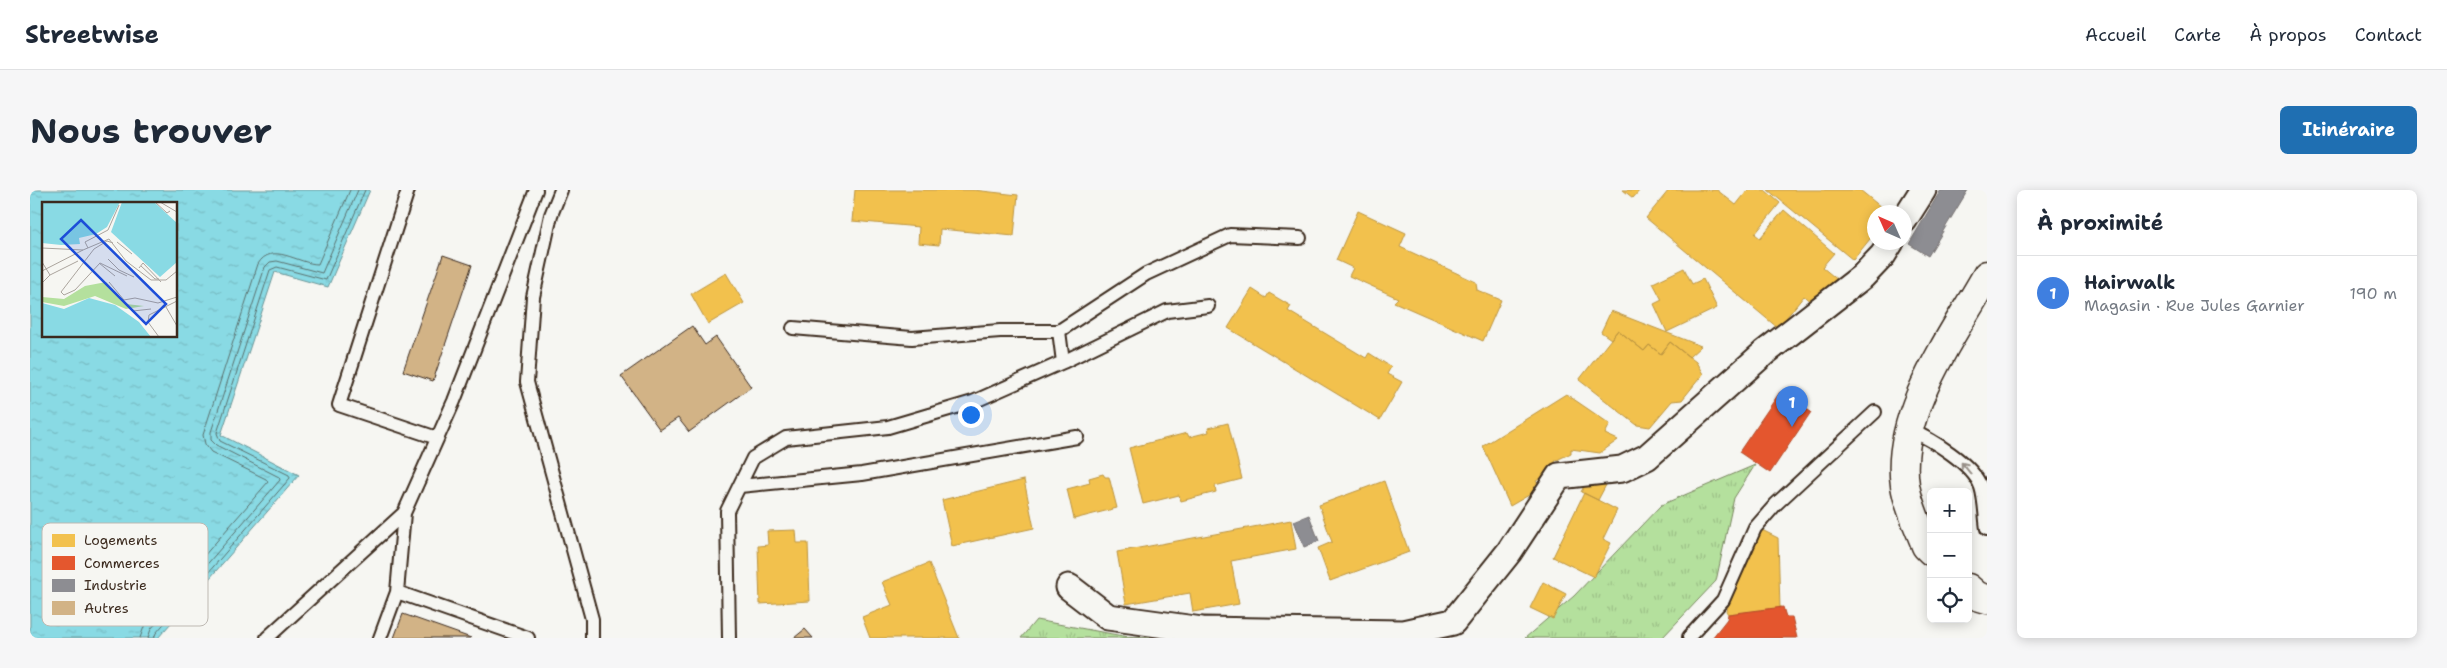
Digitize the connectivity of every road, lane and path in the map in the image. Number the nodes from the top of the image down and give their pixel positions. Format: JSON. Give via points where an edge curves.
{"nodes":[{"id":1,"x":408,"y":190,"type":"edge"},
{"id":2,"x":536,"y":190,"type":"edge"},
{"id":3,"x":561,"y":190,"type":"edge"},
{"id":4,"x":1923,"y":190,"type":"edge"},
{"id":5,"x":1912,"y":207,"type":"edge"},
{"id":6,"x":1300,"y":238,"type":"dead end"},
{"id":7,"x":1886,"y":250,"type":"edge"},
{"id":8,"x":1987,"y":274,"type":"edge"},
{"id":9,"x":1208,"y":306,"type":"dead end"},
{"id":10,"x":793,"y":328,"type":"dead end"},
{"id":11,"x":1059,"y":331,"type":"junction"},
{"id":12,"x":1062,"y":362,"type":"junction"},
{"id":13,"x":1875,"y":412,"type":"dead end"},
{"id":14,"x":1910,"y":430,"type":"junction"},
{"id":15,"x":1076,"y":437,"type":"dead end"},
{"id":16,"x":437,"y":438,"type":"junction"},
{"id":17,"x":740,"y":486,"type":"junction"},
{"id":18,"x":404,"y":513,"type":"junction"},
{"id":19,"x":1987,"y":529,"type":"edge"},
{"id":20,"x":1927,"y":546,"type":"edge"},
{"id":21,"x":1069,"y":588,"type":"dead end"},
{"id":22,"x":397,"y":592,"type":"junction"},
{"id":23,"x":1972,"y":592,"type":"edge"},
{"id":24,"x":1987,"y":599,"type":"edge"},
{"id":25,"x":1689,"y":637,"type":"dead end"},
{"id":26,"x":267,"y":638,"type":"edge"},
{"id":27,"x":380,"y":638,"type":"edge"},
{"id":28,"x":528,"y":638,"type":"edge"},
{"id":29,"x":592,"y":638,"type":"edge"},
{"id":30,"x":729,"y":638,"type":"edge"}],
"edges":[{"from":1,"to":16,"type":"lane","via":[[339,405]]},
{"from":2,"to":16,"type":"lane"},
{"from":3,"to":29,"type":"lane","via":[[551,215],[533,297],[527,382],[592,619]]},
{"from":4,"to":5,"type":"street"},
{"from":6,"to":11,"type":"lane","via":[[1230,235],[1146,274]]},
{"from":7,"to":21,"type":"street","via":[[1863,276],[1764,353],[1647,457],[1622,469],[1559,476],[1509,552],[1453,622],[1403,633],[1202,630],[1108,617]]},
{"from":8,"to":14,"type":"main road","via":[[1915,406]]},
{"from":9,"to":12,"type":"lane","via":[[1167,311]]},
{"from":10,"to":11,"type":"lane","via":[[912,338],[1000,331]]},
{"from":11,"to":12,"type":"lane"},
{"from":12,"to":17,"type":"lane","via":[[973,402],[888,427],[786,438],[753,458]]},
{"from":13,"to":25,"type":"lane","via":[[1776,504],[1755,528],[1723,600]]},
{"from":19,"to":14,"type":"lane","one_way":true,"via":[[1981,486],[1959,459]]},
{"from":14,"to":20,"type":"main road","via":[[1904,455],[1905,485]]},
{"from":15,"to":17,"type":"lane","via":[[862,474]]},
{"from":16,"to":18,"type":"lane"},
{"from":17,"to":30,"type":"lane","via":[[727,511]]},
{"from":18,"to":22,"type":"lane"},
{"from":18,"to":26,"type":"lane"},
{"from":22,"to":27,"type":"lane"},
{"from":22,"to":28,"type":"lane"},
{"from":23,"to":24,"type":"main road"}]}
